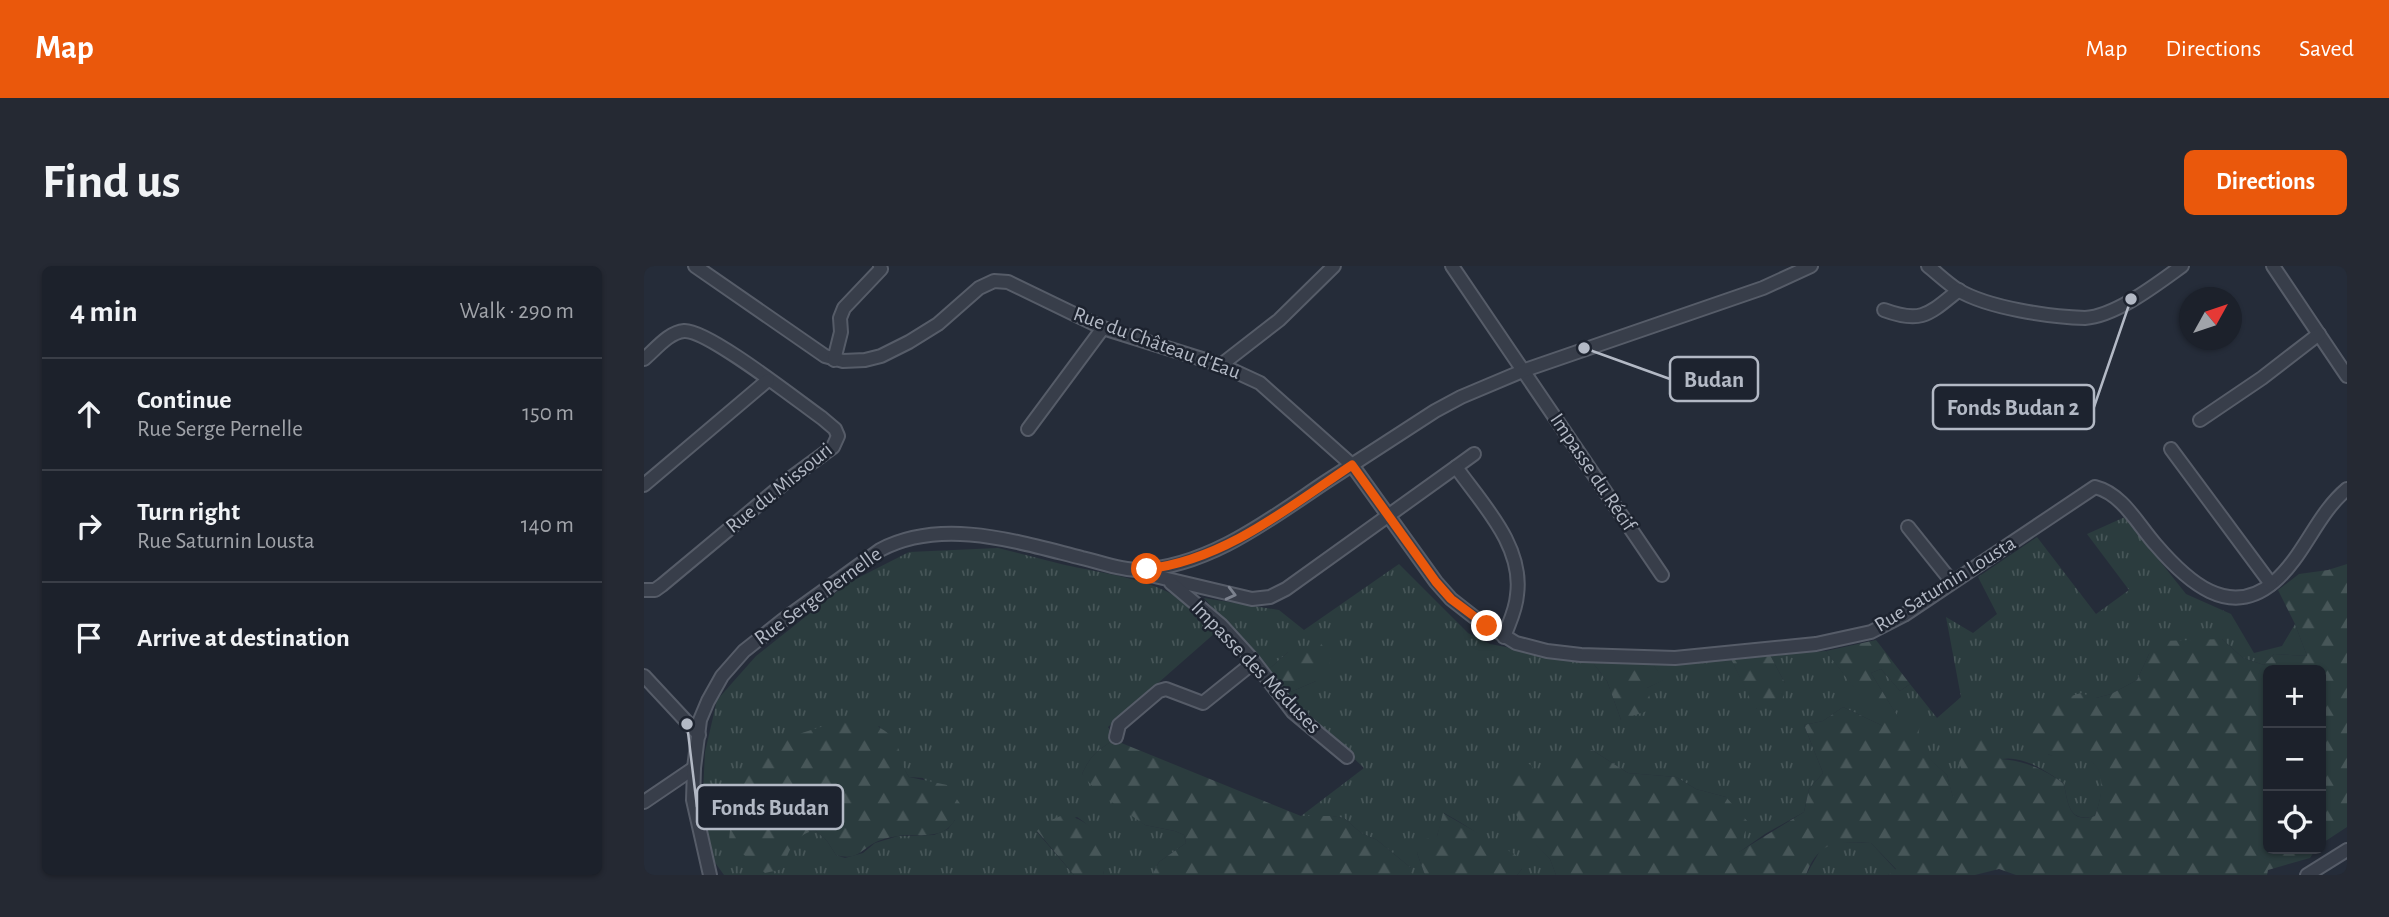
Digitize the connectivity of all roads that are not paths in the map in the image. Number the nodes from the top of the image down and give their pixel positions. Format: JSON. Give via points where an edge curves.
{"nodes":[{"id":1,"x":695,"y":266,"type":"edge"},
{"id":2,"x":880,"y":266,"type":"edge"},
{"id":3,"x":1334,"y":266,"type":"edge"},
{"id":4,"x":1452,"y":266,"type":"edge"},
{"id":5,"x":1811,"y":266,"type":"edge"},
{"id":6,"x":1928,"y":266,"type":"edge"},
{"id":7,"x":2182,"y":266,"type":"edge"},
{"id":8,"x":2273,"y":266,"type":"edge"},
{"id":9,"x":1959,"y":290,"type":"junction"},
{"id":10,"x":1884,"y":310,"type":"dead end"},
{"id":11,"x":1102,"y":328,"type":"junction"},
{"id":12,"x":2319,"y":334,"type":"junction"},
{"id":13,"x":644,"y":359,"type":"edge"},
{"id":14,"x":834,"y":360,"type":"junction"},
{"id":15,"x":1221,"y":365,"type":"junction"},
{"id":16,"x":1525,"y":370,"type":"junction"},
{"id":17,"x":2347,"y":376,"type":"edge"},
{"id":18,"x":768,"y":380,"type":"junction"},
{"id":19,"x":2200,"y":420,"type":"dead end"},
{"id":20,"x":1028,"y":429,"type":"dead end"},
{"id":21,"x":2171,"y":449,"type":"dead end"},
{"id":22,"x":1474,"y":454,"type":"dead end"},
{"id":23,"x":1352,"y":465,"type":"junction"},
{"id":24,"x":1456,"y":467,"type":"junction"},
{"id":25,"x":644,"y":485,"type":"edge"},
{"id":26,"x":2347,"y":489,"type":"edge"},
{"id":27,"x":1389,"y":516,"type":"junction"},
{"id":28,"x":1908,"y":527,"type":"dead end"},
{"id":29,"x":1128,"y":569,"type":"junction"},
{"id":30,"x":1662,"y":575,"type":"dead end"},
{"id":31,"x":1165,"y":578,"type":"junction"},
{"id":32,"x":1952,"y":582,"type":"junction"},
{"id":33,"x":2272,"y":584,"type":"junction"},
{"id":34,"x":644,"y":590,"type":"edge"},
{"id":35,"x":1504,"y":636,"type":"junction"},
{"id":36,"x":1254,"y":662,"type":"junction"},
{"id":37,"x":646,"y":683,"type":"edge"},
{"id":38,"x":699,"y":735,"type":"junction"},
{"id":39,"x":1116,"y":737,"type":"dead end"},
{"id":40,"x":1347,"y":757,"type":"dead end"},
{"id":41,"x":694,"y":768,"type":"junction"},
{"id":42,"x":644,"y":802,"type":"edge"},
{"id":43,"x":2346,"y":854,"type":"edge"},
{"id":44,"x":710,"y":874,"type":"edge"},
{"id":45,"x":2307,"y":875,"type":"edge"}],
"edges":[{"from":1,"to":14,"type":"street"},
{"from":2,"to":14,"type":"street","via":[[840,318]]},
{"from":3,"to":15,"type":"street","via":[[1279,320]]},
{"from":4,"to":16,"type":"street","name":"Impasse du Récif"},
{"from":5,"to":16,"type":"street","name":"Rue Serge Pernelle","via":[[1763,288]]},
{"from":6,"to":9,"type":"street"},
{"from":7,"to":9,"type":"street","via":[[2093,318],[2022,310]]},
{"from":8,"to":12,"type":"street"},
{"from":9,"to":10,"type":"street","via":[[1922,316],[1908,318]]},
{"from":11,"to":14,"type":"street","name":"Rue du Château d'Eau","via":[[1008,282],[994,281],[979,288],[938,324],[895,349],[865,360]]},
{"from":11,"to":15,"type":"street","name":"Rue du Château d'Eau"},
{"from":11,"to":20,"type":"street"},
{"from":12,"to":17,"type":"street"},
{"from":12,"to":19,"type":"street"},
{"from":13,"to":18,"type":"street","via":[[676,332],[686,330],[718,345]]},
{"from":15,"to":23,"type":"street","name":"Rue du Château d'Eau","via":[[1260,383]]},
{"from":16,"to":23,"type":"street","name":"Rue Serge Pernelle","via":[[1448,403]]},
{"from":16,"to":30,"type":"street","name":"Impasse du Récif"},
{"from":18,"to":25,"type":"street"},
{"from":18,"to":34,"type":"street","name":"Rue du Missouri","via":[[831,425],[838,436],[836,445],[662,585]]},
{"from":21,"to":33,"type":"street"},
{"from":22,"to":24,"type":"street"},
{"from":23,"to":27,"type":"street","name":"Rue Saturnin Lousta"},
{"from":23,"to":29,"type":"street","name":"Rue Serge Pernelle","via":[[1226,545],[1168,565]]},
{"from":24,"to":27,"type":"street"},
{"from":24,"to":35,"type":"street","via":[[1514,557],[1517,597]]},
{"from":26,"to":33,"type":"street","name":"Rue Saturnin Lousta","via":[[2330,506],[2296,560]]},
{"from":31,"to":27,"type":"street","one_way":true,"via":[[1242,597],[1270,597]]},
{"from":27,"to":35,"type":"street","name":"Rue Saturnin Lousta","via":[[1444,591]]},
{"from":28,"to":32,"type":"street"},
{"from":29,"to":31,"type":"street"},
{"from":29,"to":38,"type":"street","name":"Rue Serge Pernelle","via":[[990,537],[930,535],[891,544],[744,651],[715,687],[700,720]]},
{"from":31,"to":36,"type":"street","name":"Impasse des Méduses","via":[[1221,625]]},
{"from":32,"to":33,"type":"street","name":"Rue Saturnin Lousta","via":[[2095,487],[2112,493],[2177,568],[2208,590],[2239,599]]},
{"from":32,"to":35,"type":"street","name":"Rue Saturnin Lousta","via":[[1871,632],[1816,644],[1675,658],[1581,655],[1529,647]]},
{"from":36,"to":39,"type":"street","via":[[1203,703],[1166,689],[1159,691],[1119,725]]},
{"from":36,"to":40,"type":"street","name":"Impasse des Méduses","via":[[1293,712]]},
{"from":37,"to":38,"type":"street"},
{"from":38,"to":41,"type":"street","name":"Rue Serge Pernelle"},
{"from":41,"to":42,"type":"street"},
{"from":41,"to":44,"type":"street","name":"Rue Serge Pernelle","via":[[693,800]]},
{"from":43,"to":45,"type":"street"}]}
